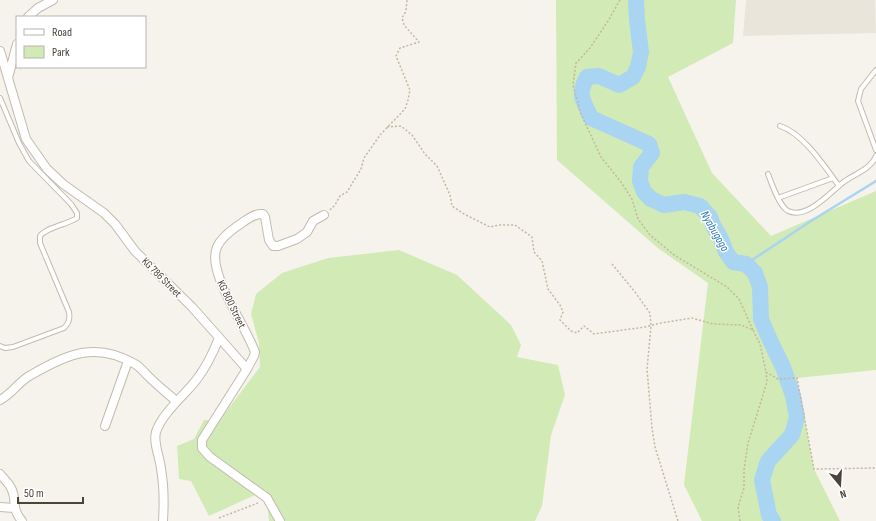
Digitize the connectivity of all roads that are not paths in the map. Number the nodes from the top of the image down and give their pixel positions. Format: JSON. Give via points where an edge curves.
{"nodes":[{"id":1,"x":53,"y":0,"type":"edge"},
{"id":2,"x":29,"y":16,"type":"edge"},
{"id":3,"x":16,"y":48,"type":"edge"},
{"id":4,"x":0,"y":51,"type":"edge"},
{"id":5,"x":876,"y":70,"type":"edge"},
{"id":6,"x":8,"y":79,"type":"junction"},
{"id":7,"x":0,"y":98,"type":"edge"},
{"id":8,"x":780,"y":126,"type":"dead end"},
{"id":9,"x":876,"y":150,"type":"edge"},
{"id":10,"x":876,"y":156,"type":"edge"},
{"id":11,"x":768,"y":174,"type":"dead end"},
{"id":12,"x":833,"y":178,"type":"junction"},
{"id":13,"x":839,"y":186,"type":"junction"},
{"id":14,"x":778,"y":198,"type":"junction"},
{"id":15,"x":324,"y":216,"type":"road end"},
{"id":16,"x":219,"y":338,"type":"junction"},
{"id":17,"x":0,"y":346,"type":"edge"},
{"id":18,"x":128,"y":361,"type":"junction"},
{"id":19,"x":247,"y":369,"type":"junction"},
{"id":20,"x":0,"y":400,"type":"edge"},
{"id":21,"x":176,"y":401,"type":"junction"},
{"id":22,"x":105,"y":426,"type":"dead end"},
{"id":23,"x":0,"y":474,"type":"edge"},
{"id":24,"x":0,"y":507,"type":"edge"},
{"id":25,"x":14,"y":508,"type":"junction"},
{"id":26,"x":22,"y":521,"type":"edge"},
{"id":27,"x":163,"y":521,"type":"edge"},
{"id":28,"x":280,"y":521,"type":"edge"}],
"edges":[{"from":1,"to":2,"type":"street"},
{"from":3,"to":6,"type":"street"},
{"from":4,"to":6,"type":"street","name":"KG 786 Street"},
{"from":5,"to":9,"type":"lane","via":[[861,89],[858,101]]},
{"from":6,"to":16,"type":"street","name":"KG 786 Street","via":[[26,139],[47,169],[104,213],[135,250]]},
{"from":7,"to":17,"type":"lane","via":[[29,161],[71,204],[77,218],[43,232],[40,236],[40,243],[69,312],[68,324],[64,328],[13,347]]},
{"from":8,"to":12,"type":"lane","via":[[796,134]]},
{"from":10,"to":13,"type":"lane","via":[[873,163]]},
{"from":11,"to":14,"type":"lane"},
{"from":12,"to":13,"type":"lane"},
{"from":12,"to":14,"type":"lane"},
{"from":13,"to":14,"type":"lane","via":[[816,206],[798,212],[786,209]]},
{"from":15,"to":19,"type":"street","name":"KG 800 Street","via":[[313,222],[307,232],[296,239],[273,246],[269,240],[265,217],[260,214],[227,234],[217,247],[216,266],[220,280],[255,352]]},
{"from":16,"to":19,"type":"street"},
{"from":16,"to":21,"type":"street","via":[[207,365]]},
{"from":18,"to":20,"type":"street","via":[[99,351],[64,358],[30,376]]},
{"from":18,"to":21,"type":"street","via":[[135,364]]},
{"from":18,"to":22,"type":"street"},
{"from":19,"to":28,"type":"street","name":"KG 800 Street","via":[[202,440],[202,448],[210,458],[267,498]]},
{"from":21,"to":27,"type":"street","via":[[159,425],[155,442],[161,469]]},
{"from":23,"to":25,"type":"street","via":[[12,489]]},
{"from":24,"to":25,"type":"street"},
{"from":25,"to":26,"type":"street"}]}
